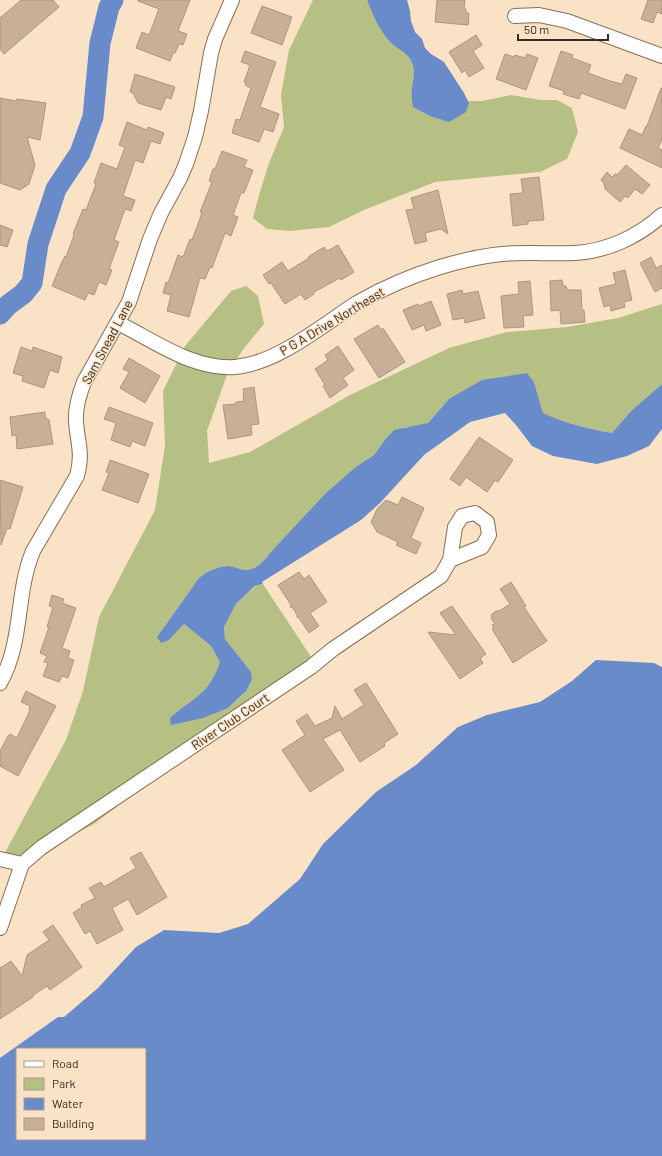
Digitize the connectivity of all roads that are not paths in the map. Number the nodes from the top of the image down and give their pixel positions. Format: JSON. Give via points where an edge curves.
{"nodes":[{"id":1,"x":232,"y":0,"type":"edge"},
{"id":2,"x":515,"y":16,"type":"dead end"},
{"id":3,"x":662,"y":56,"type":"edge"},
{"id":4,"x":662,"y":215,"type":"edge"},
{"id":5,"x":118,"y":323,"type":"junction"},
{"id":6,"x":450,"y":560,"type":"dead end"},
{"id":7,"x":0,"y":683,"type":"edge"},
{"id":8,"x":0,"y":859,"type":"edge"},
{"id":9,"x":22,"y":864,"type":"junction"},
{"id":10,"x":0,"y":928,"type":"edge"}],
"edges":[{"from":1,"to":5,"type":"street","name":"Sam Snead Lane","via":[[211,53],[201,111],[186,164],[158,219],[134,290]]},
{"from":2,"to":3,"type":"street","via":[[539,15],[567,21]]},
{"from":4,"to":5,"type":"street","name":"P G A Drive Northeast","via":[[623,241],[591,251],[503,254],[476,258],[419,274],[358,303],[276,356],[250,365],[219,366],[193,361]]},
{"from":5,"to":7,"type":"street","name":"Sam Snead Lane","via":[[84,382],[79,396],[76,422],[81,450],[77,476],[28,564],[14,650]]},
{"from":6,"to":9,"type":"street","name":"River Club Court","via":[[441,576],[333,649],[311,667],[42,847]]},
{"from":8,"to":9,"type":"street"},
{"from":9,"to":10,"type":"street"}]}
